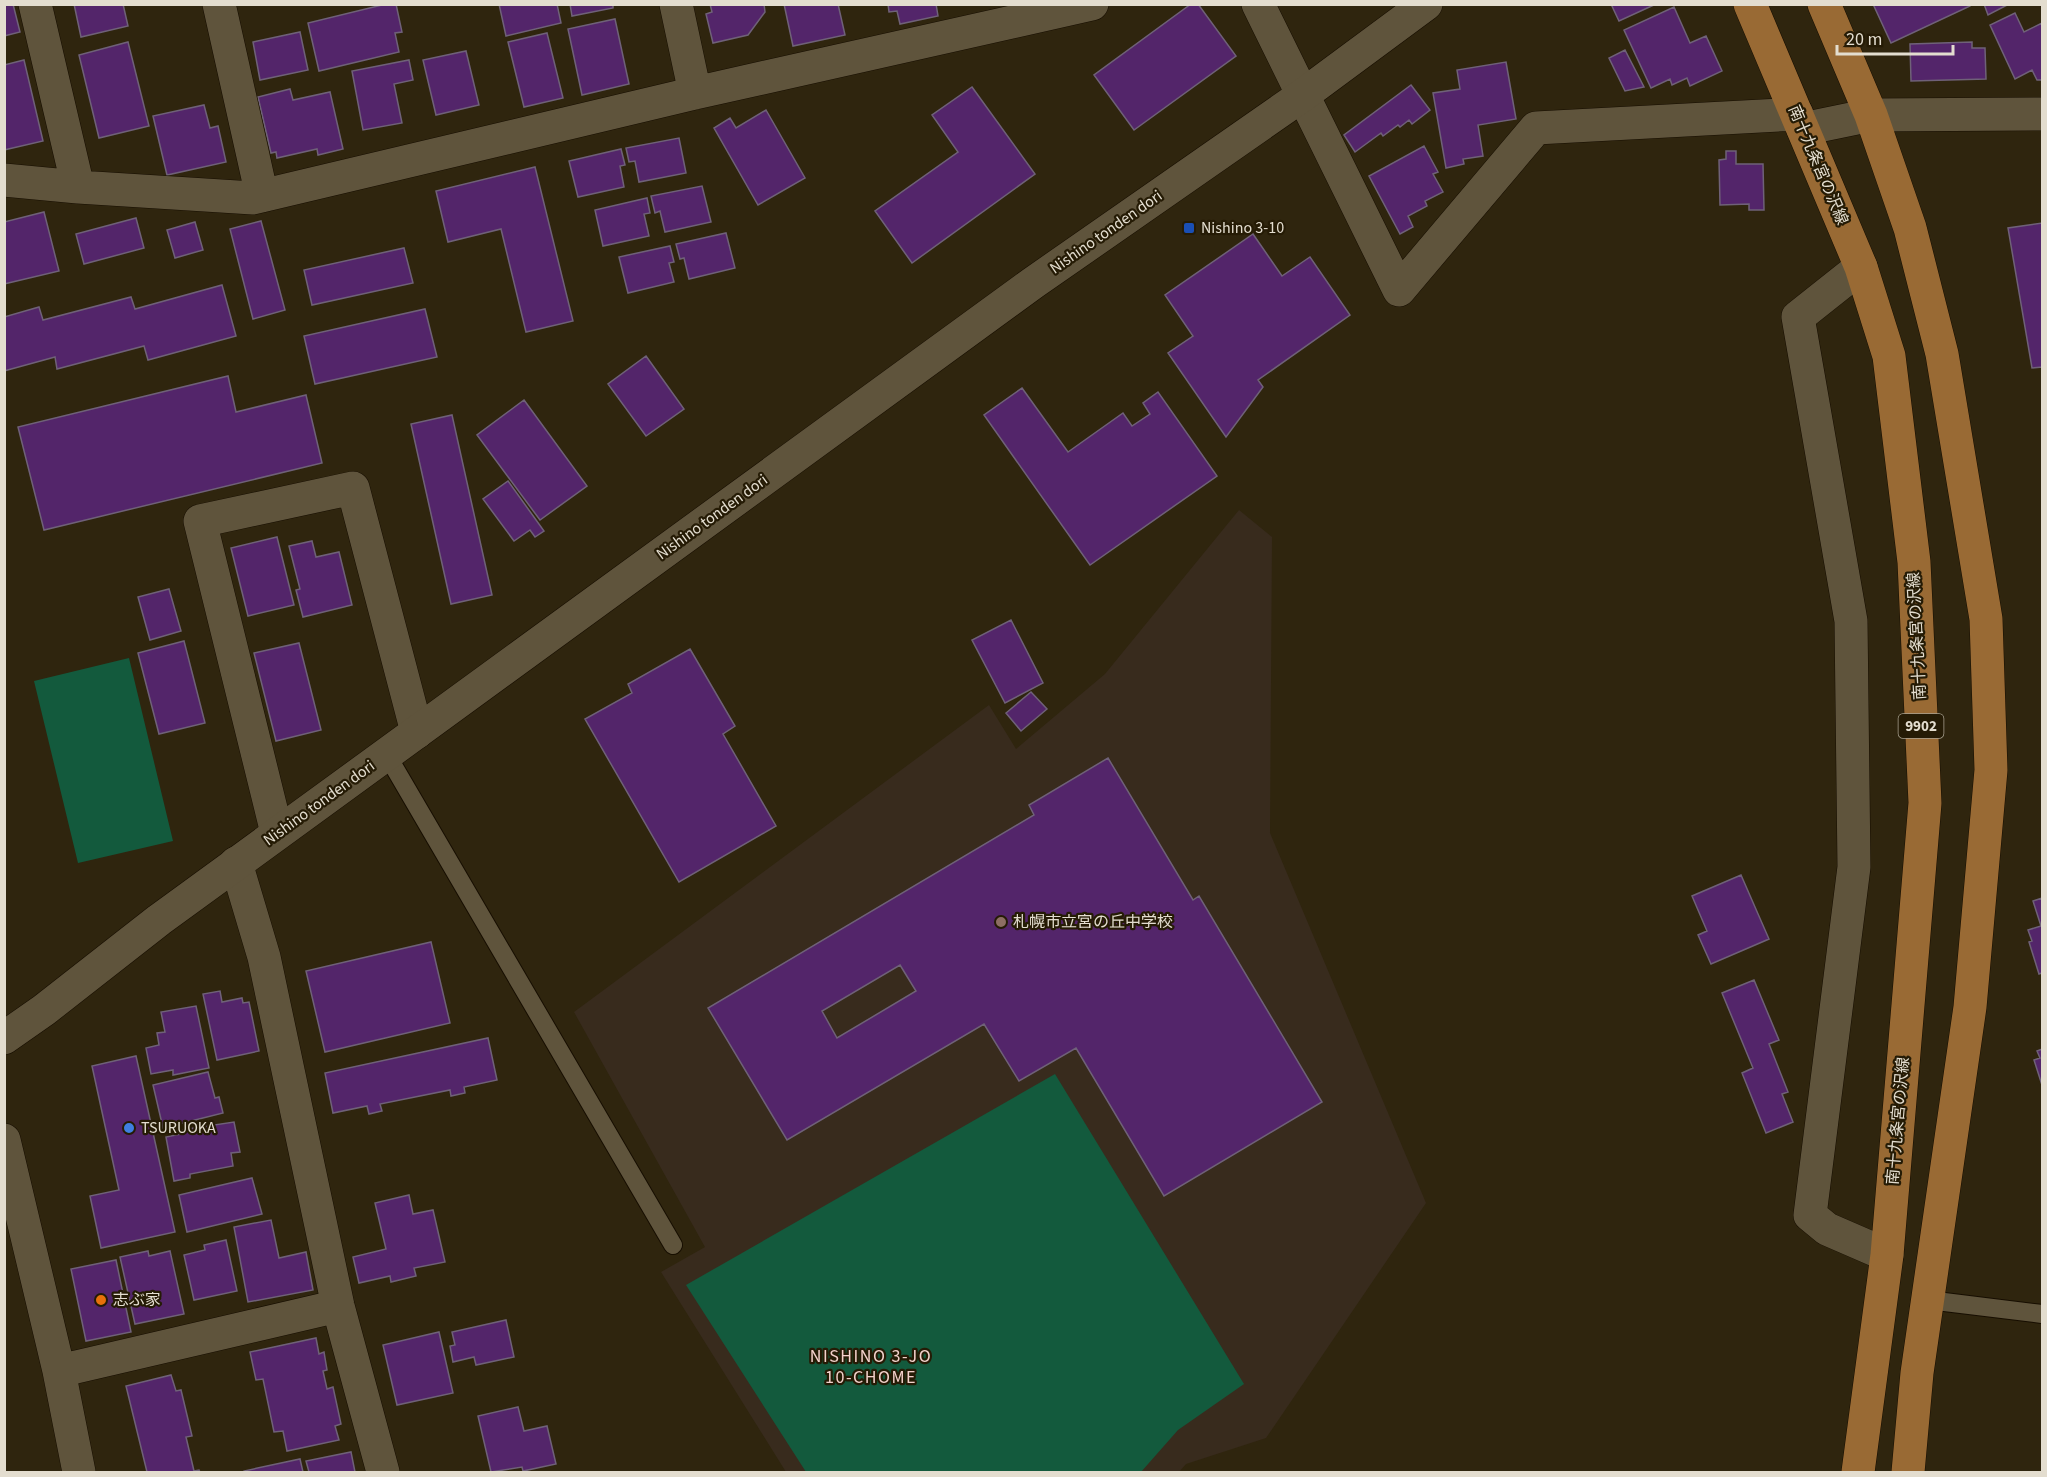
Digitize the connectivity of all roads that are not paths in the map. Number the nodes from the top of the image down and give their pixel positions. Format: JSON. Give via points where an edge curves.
{"nodes":[{"id":1,"x":35,"y":4,"type":"edge"},
{"id":2,"x":219,"y":4,"type":"edge"},
{"id":3,"x":676,"y":4,"type":"edge"},
{"id":4,"x":1092,"y":4,"type":"edge"},
{"id":5,"x":1258,"y":4,"type":"edge"},
{"id":6,"x":1426,"y":4,"type":"edge"},
{"id":7,"x":1750,"y":4,"type":"edge"},
{"id":8,"x":1824,"y":4,"type":"edge"},
{"id":9,"x":695,"y":93,"type":"junction"},
{"id":10,"x":1303,"y":94,"type":"junction"},
{"id":11,"x":2043,"y":114,"type":"edge"},
{"id":12,"x":1871,"y":115,"type":"junction"},
{"id":13,"x":1800,"y":122,"type":"junction"},
{"id":14,"x":4,"y":180,"type":"edge"},
{"id":15,"x":78,"y":187,"type":"junction"},
{"id":16,"x":262,"y":196,"type":"junction"},
{"id":17,"x":1861,"y":267,"type":"junction"},
{"id":18,"x":417,"y":732,"type":"junction"},
{"id":19,"x":387,"y":754,"type":"junction"},
{"id":20,"x":277,"y":833,"type":"junction"},
{"id":21,"x":236,"y":863,"type":"junction"},
{"id":22,"x":4,"y":1038,"type":"edge"},
{"id":23,"x":4,"y":1140,"type":"edge"},
{"id":24,"x":673,"y":1245,"type":"dead end"},
{"id":25,"x":1887,"y":1255,"type":"junction"},
{"id":26,"x":1928,"y":1300,"type":"junction"},
{"id":27,"x":338,"y":1306,"type":"junction"},
{"id":28,"x":2043,"y":1314,"type":"edge"},
{"id":29,"x":59,"y":1371,"type":"junction"},
{"id":30,"x":79,"y":1473,"type":"edge"},
{"id":31,"x":383,"y":1473,"type":"edge"},
{"id":32,"x":1858,"y":1473,"type":"edge"},
{"id":33,"x":1908,"y":1473,"type":"edge"}],
"edges":[{"from":1,"to":15,"type":"street"},
{"from":2,"to":16,"type":"street"},
{"from":3,"to":9,"type":"street"},
{"from":4,"to":9,"type":"street"},
{"from":5,"to":10,"type":"street"},
{"from":6,"to":10,"type":"street","name":"Nishino tonden dori"},
{"from":7,"to":13,"type":"main road","name":"南十九条宮の沢線","number":"9902"},
{"from":8,"to":12,"type":"main road"},
{"from":9,"to":16,"type":"street"},
{"from":10,"to":13,"type":"street","via":[[1399,290],[1536,128]]},
{"from":10,"to":18,"type":"street","name":"Nishino tonden dori","via":[[1033,283]]},
{"from":11,"to":12,"type":"street"},
{"from":12,"to":13,"type":"street"},
{"from":12,"to":26,"type":"main road","via":[[1910,228],[1942,354],[1986,619],[1991,770],[1970,1007]]},
{"from":13,"to":17,"type":"main road","name":"南十九条宮の沢線","number":"9902"},
{"from":14,"to":15,"type":"street"},
{"from":15,"to":16,"type":"street"},
{"from":17,"to":25,"type":"main road","name":"南十九条宮の沢線","number":"9902","via":[[1889,356],[1910,527],[1925,804]]},
{"from":17,"to":25,"type":"street","via":[[1798,317],[1851,621],[1854,867],[1810,1215],[1827,1229]]},
{"from":18,"to":19,"type":"street","name":"Nishino tonden dori"},
{"from":18,"to":20,"type":"street","via":[[353,488],[200,521]]},
{"from":19,"to":20,"type":"street","name":"Nishino tonden dori"},
{"from":19,"to":24,"type":"lane"},
{"from":20,"to":21,"type":"street","name":"Nishino tonden dori"},
{"from":21,"to":22,"type":"street","name":"Nishino tonden dori"},
{"from":21,"to":27,"type":"street","via":[[264,957]]},
{"from":23,"to":29,"type":"street"},
{"from":25,"to":32,"type":"main road","name":"南十九条宮の沢線","number":"9902"},
{"from":26,"to":28,"type":"lane"},
{"from":26,"to":33,"type":"main road"},
{"from":27,"to":29,"type":"street"},
{"from":27,"to":31,"type":"street"},
{"from":29,"to":30,"type":"street"}]}
